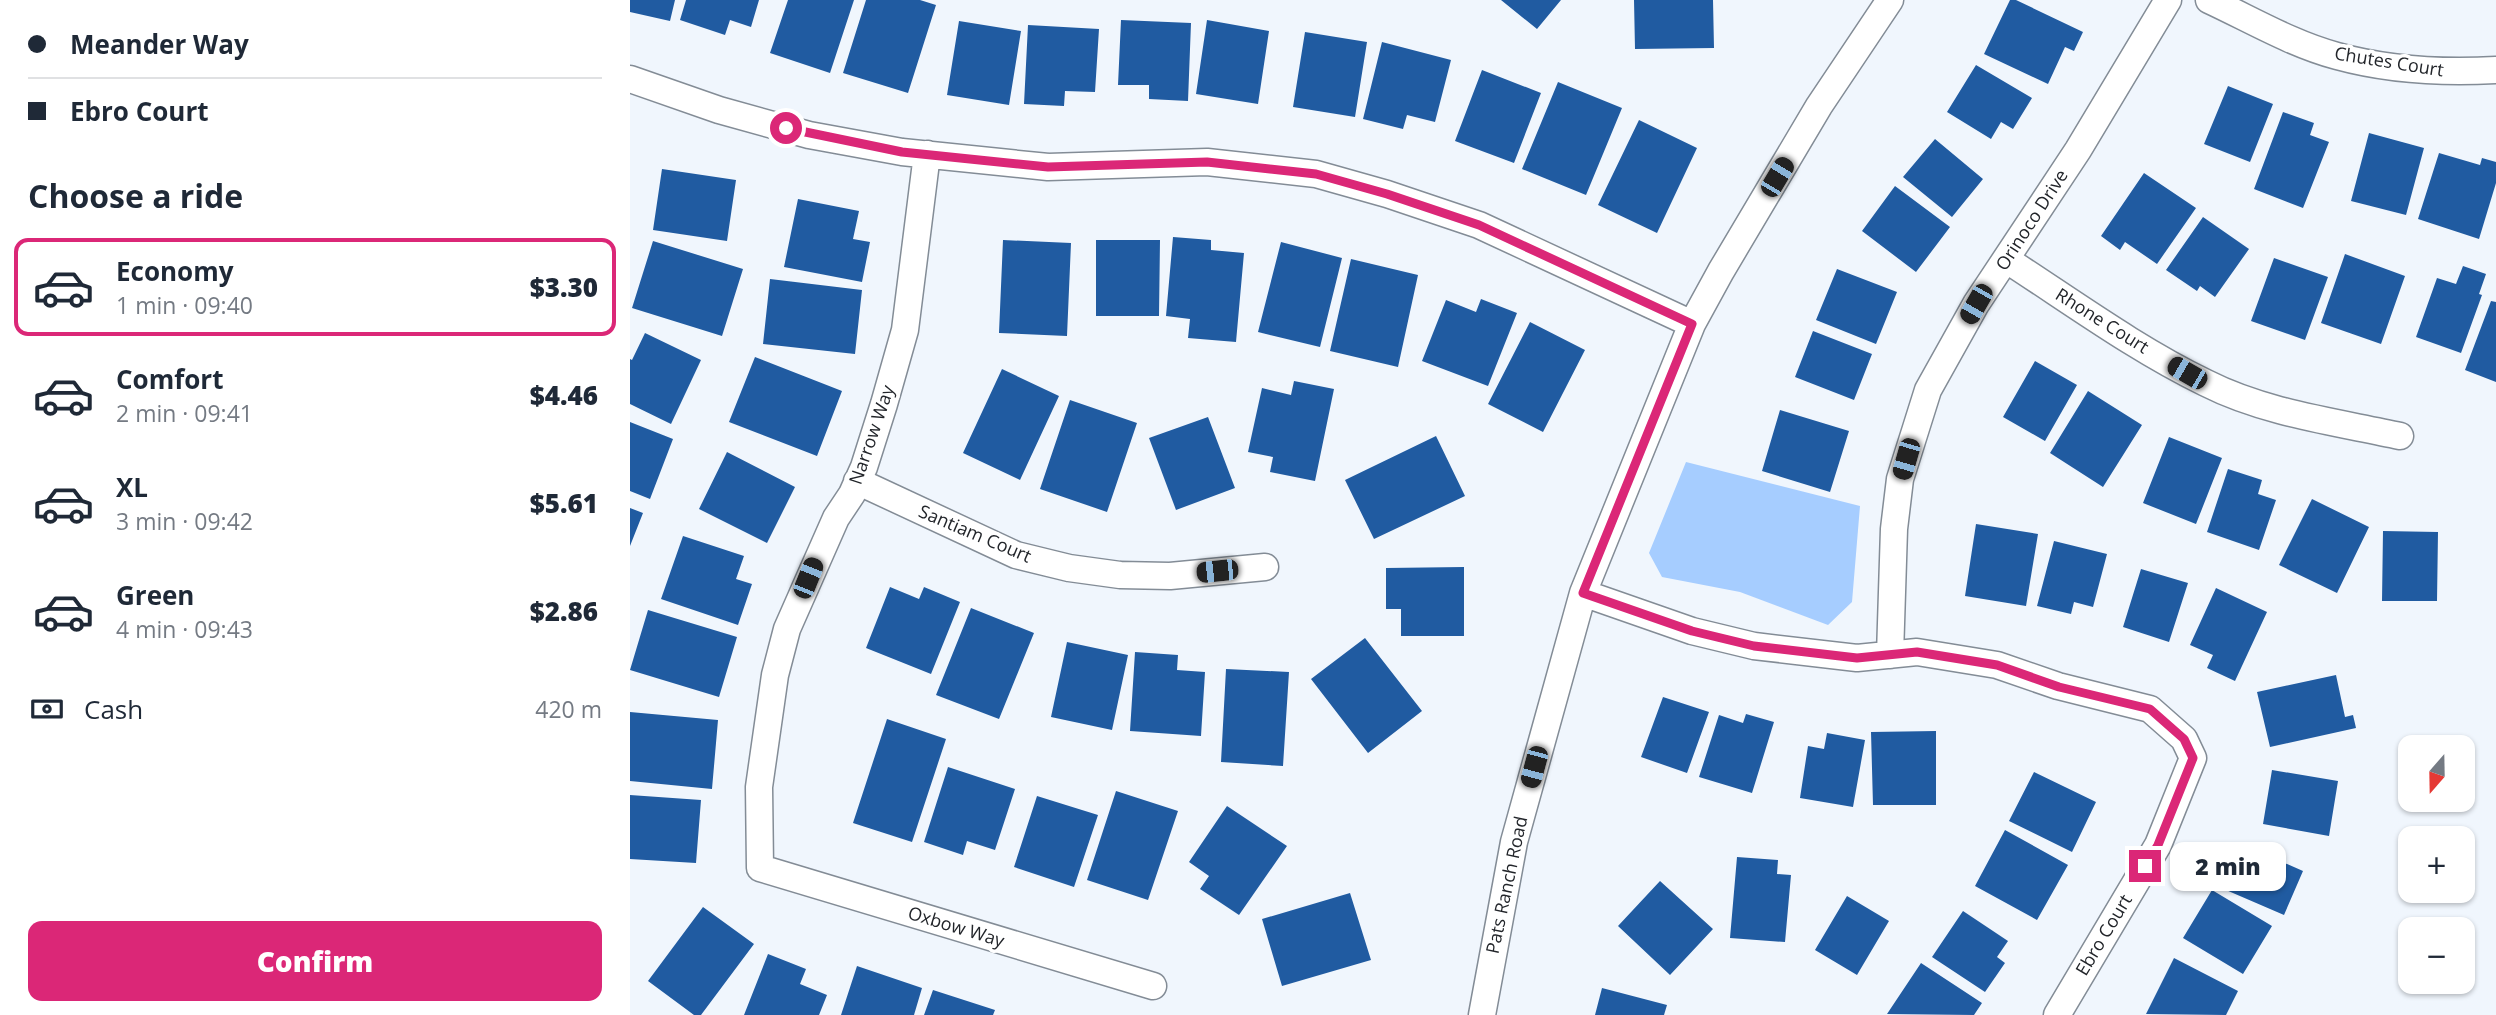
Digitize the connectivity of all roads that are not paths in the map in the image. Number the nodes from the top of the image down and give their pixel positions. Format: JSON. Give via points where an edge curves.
{"nodes":[{"id":1,"x":1890,"y":0,"type":"edge"},
{"id":2,"x":2168,"y":0,"type":"edge"},
{"id":3,"x":2209,"y":0,"type":"edge"},
{"id":4,"x":2496,"y":70,"type":"edge"},
{"id":5,"x":630,"y":79,"type":"edge"},
{"id":6,"x":927,"y":154,"type":"junction"},
{"id":7,"x":2007,"y":260,"type":"junction"},
{"id":8,"x":1692,"y":324,"type":"junction"},
{"id":9,"x":2400,"y":436,"type":"dead end"},
{"id":10,"x":857,"y":481,"type":"junction"},
{"id":11,"x":1265,"y":567,"type":"dead end"},
{"id":12,"x":1583,"y":593,"type":"junction"},
{"id":13,"x":1891,"y":655,"type":"junction"},
{"id":14,"x":760,"y":868,"type":"joint"},
{"id":15,"x":1153,"y":986,"type":"dead end"},
{"id":16,"x":1482,"y":1015,"type":"edge"},
{"id":17,"x":2057,"y":1015,"type":"edge"}],
"edges":[{"from":1,"to":8,"type":"street","name":"Pats Ranch Road","via":[[1812,118]]},
{"from":2,"to":7,"type":"street","name":"Orinoco Drive"},
{"from":3,"to":4,"type":"street","name":"Chutes Court","via":[[2336,56],[2455,72]]},
{"from":5,"to":6,"type":"street","via":[[809,135]]},
{"from":6,"to":8,"type":"street","via":[[1048,167],[1207,162],[1316,174],[1479,225]]},
{"from":6,"to":10,"type":"street","name":"Narrow Way","via":[[905,330]]},
{"from":7,"to":9,"type":"street","name":"Rhone Court","via":[[2207,384],[2272,408]]},
{"from":7,"to":13,"type":"street","name":"Orinoco Drive","via":[[1976,304],[1928,390],[1900,479]]},
{"from":8,"to":12,"type":"street","name":"Pats Ranch Road"},
{"from":10,"to":11,"type":"street","name":"Santiam Court","via":[[1016,555],[1069,568],[1170,576]]},
{"from":10,"to":14,"type":"street","name":"Narrow Way","via":[[819,553],[775,675],[759,787]]},
{"from":12,"to":13,"type":"street","via":[[1692,631],[1754,646],[1857,658]]},
{"from":12,"to":16,"type":"street","name":"Pats Ranch Road","via":[[1514,842]]},
{"from":13,"to":17,"type":"street","name":"Ebro Court","via":[[1917,652],[1997,665],[2059,687],[2150,709],[2184,739],[2193,758],[2158,845]]},
{"from":14,"to":15,"type":"street","name":"Oxbow Way"}]}
